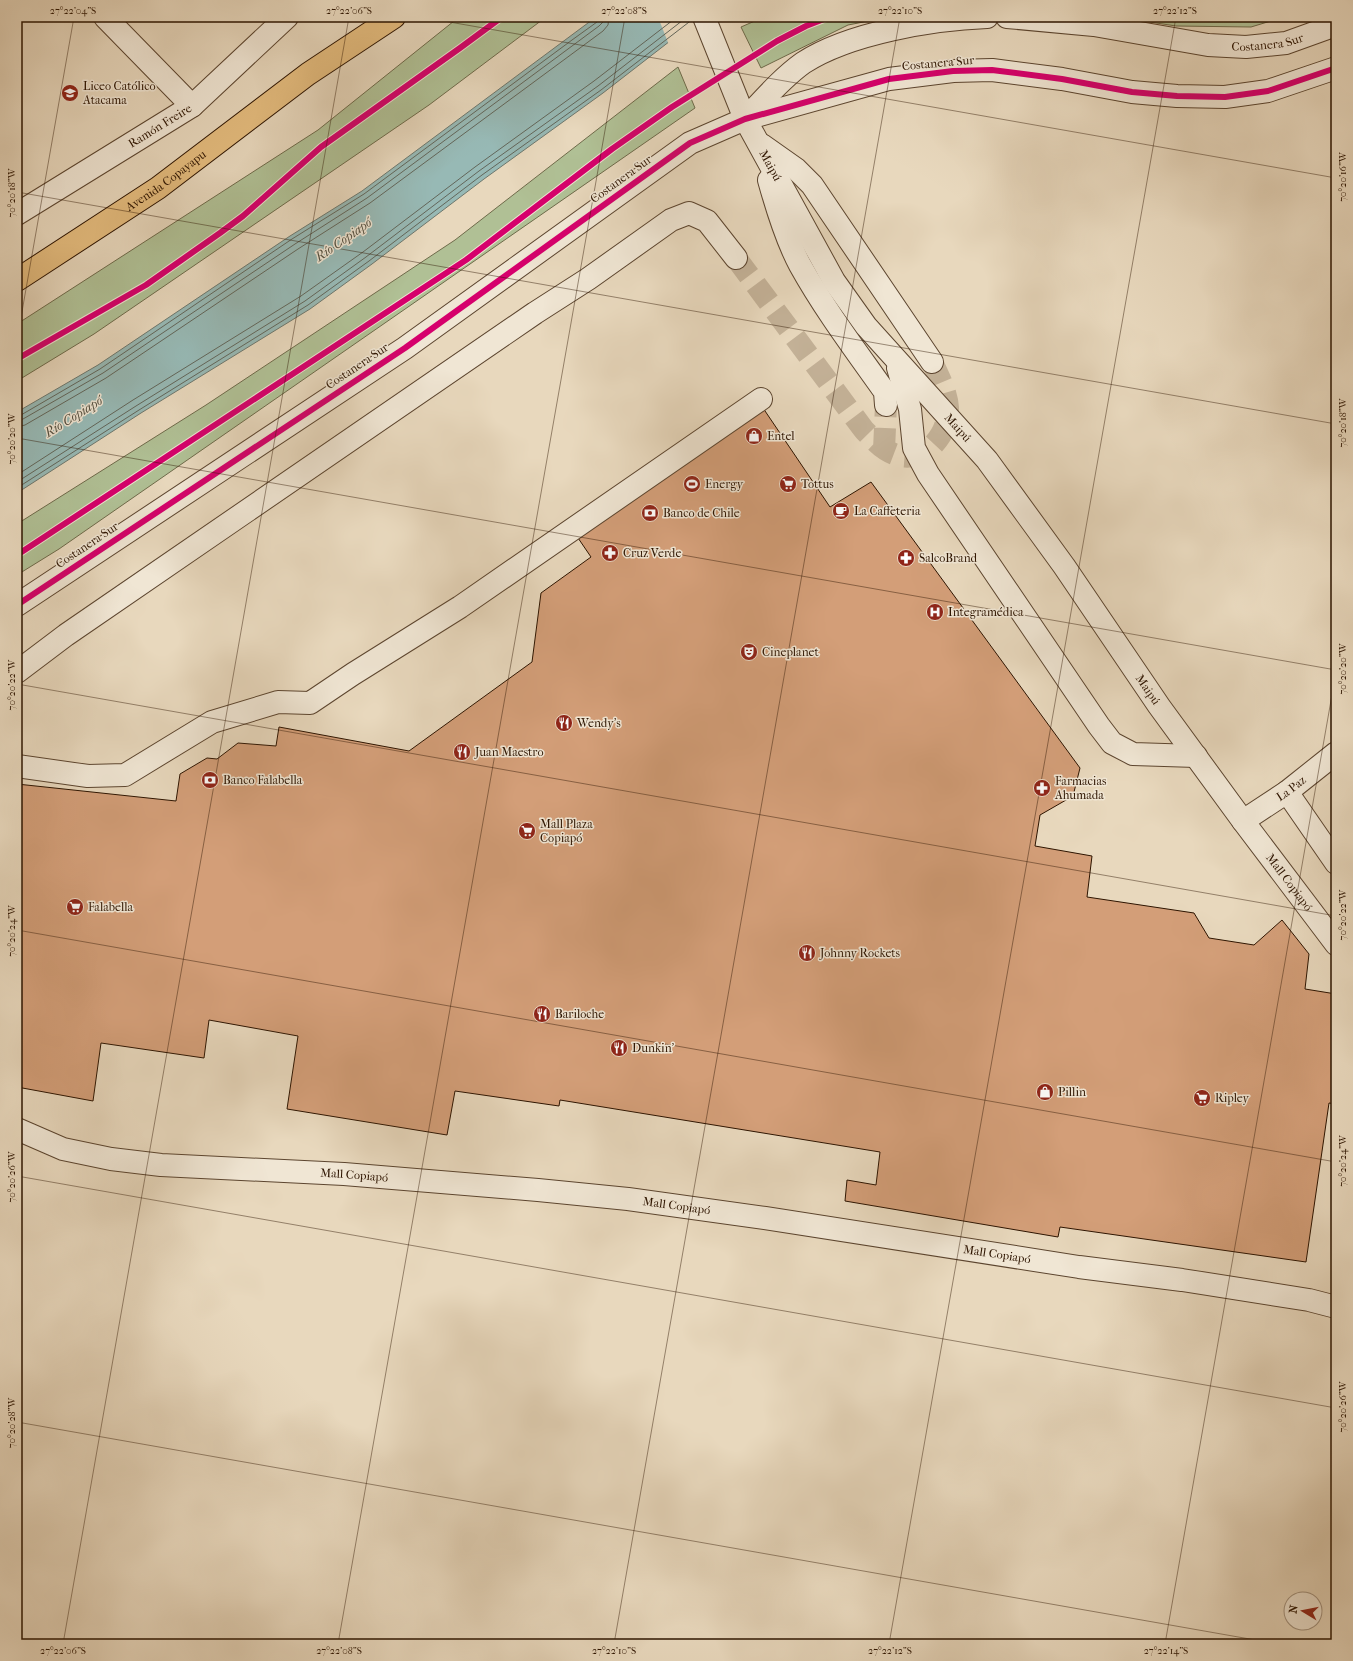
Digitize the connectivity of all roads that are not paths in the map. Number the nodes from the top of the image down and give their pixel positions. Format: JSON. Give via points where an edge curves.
{"nodes":[{"id":1,"x":104,"y":17,"type":"edge"},
{"id":2,"x":287,"y":17,"type":"edge"},
{"id":3,"x":366,"y":17,"type":"edge"},
{"id":4,"x":394,"y":17,"type":"edge"},
{"id":5,"x":704,"y":17,"type":"edge"},
{"id":6,"x":987,"y":17,"type":"edge"},
{"id":7,"x":1007,"y":17,"type":"edge"},
{"id":8,"x":1336,"y":25,"type":"edge"},
{"id":9,"x":1336,"y":68,"type":"edge"},
{"id":10,"x":308,"y":74,"type":"junction"},
{"id":11,"x":192,"y":106,"type":"junction"},
{"id":12,"x":746,"y":119,"type":"junction"},
{"id":13,"x":758,"y":142,"type":"junction"},
{"id":14,"x":17,"y":214,"type":"edge"},
{"id":15,"x":736,"y":258,"type":"tunnel mouth"},
{"id":16,"x":17,"y":280,"type":"edge"},
{"id":17,"x":896,"y":361,"type":"junction"},
{"id":18,"x":932,"y":362,"type":"tunnel mouth"},
{"id":19,"x":761,"y":399,"type":"dead end"},
{"id":20,"x":886,"y":405,"type":"tunnel mouth"},
{"id":21,"x":17,"y":605,"type":"edge"},
{"id":22,"x":17,"y":672,"type":"edge"},
{"id":23,"x":1336,"y":753,"type":"edge"},
{"id":24,"x":1196,"y":756,"type":"junction"},
{"id":25,"x":17,"y":766,"type":"edge"},
{"id":26,"x":1287,"y":792,"type":"junction"},
{"id":27,"x":1243,"y":821,"type":"junction"},
{"id":28,"x":1336,"y":863,"type":"edge"},
{"id":29,"x":1336,"y":944,"type":"edge"},
{"id":30,"x":17,"y":1129,"type":"edge"},
{"id":31,"x":1336,"y":1306,"type":"edge"}],
"edges":[{"from":1,"to":11,"type":"street"},
{"from":2,"to":11,"type":"street","name":"Ramón Freire"},
{"from":3,"to":10,"type":"highway","name":"Avenida Copayapu"},
{"from":4,"to":10,"type":"highway","name":"Avenida Copayapu"},
{"from":5,"to":12,"type":"street","name":"Maipú"},
{"from":6,"to":12,"type":"street","name":"Costanera Sur","via":[[922,24],[838,45],[803,63]]},
{"from":7,"to":8,"type":"street","name":"Costanera Sur","via":[[1094,25],[1208,45],[1246,47],[1286,42]]},
{"from":9,"to":12,"type":"street","name":"Costanera Sur","via":[[1268,91],[1225,97],[1140,92],[992,70],[953,70],[889,79]]},
{"from":10,"to":16,"type":"highway","name":"Avenida Copayapu","via":[[158,188]]},
{"from":11,"to":14,"type":"street","name":"Ramón Freire"},
{"from":12,"to":13,"type":"street","name":"Maipú"},
{"from":12,"to":21,"type":"street","name":"Costanera Sur","via":[[690,143],[404,348]]},
{"from":13,"to":17,"type":"street","name":"Maipú","via":[[834,281],[866,326]]},
{"from":13,"to":18,"type":"street","via":[[796,169],[812,185]]},
{"from":13,"to":20,"type":"street","via":[[780,218],[800,264],[816,292],[885,392]]},
{"from":15,"to":22,"type":"street","via":[[707,221],[688,214],[672,220],[79,626]]},
{"from":17,"to":24,"type":"street","name":"Maipú","via":[[987,460]]},
{"from":17,"to":24,"type":"street","via":[[910,409],[914,448],[928,474],[1112,743],[1133,754]]},
{"from":19,"to":25,"type":"street","via":[[460,607],[310,703],[278,702],[212,722],[125,775],[88,776]]},
{"from":23,"to":26,"type":"street","name":"La Paz"},
{"from":24,"to":27,"type":"street","name":"Maipú"},
{"from":26,"to":27,"type":"street","name":"La Paz"},
{"from":26,"to":28,"type":"street"},
{"from":27,"to":29,"type":"street","name":"Mall Copiapó"},
{"from":30,"to":31,"type":"street","name":"Mall Copiapó","via":[[63,1149],[118,1160],[161,1165],[344,1174],[628,1200],[1182,1280]]}]}
